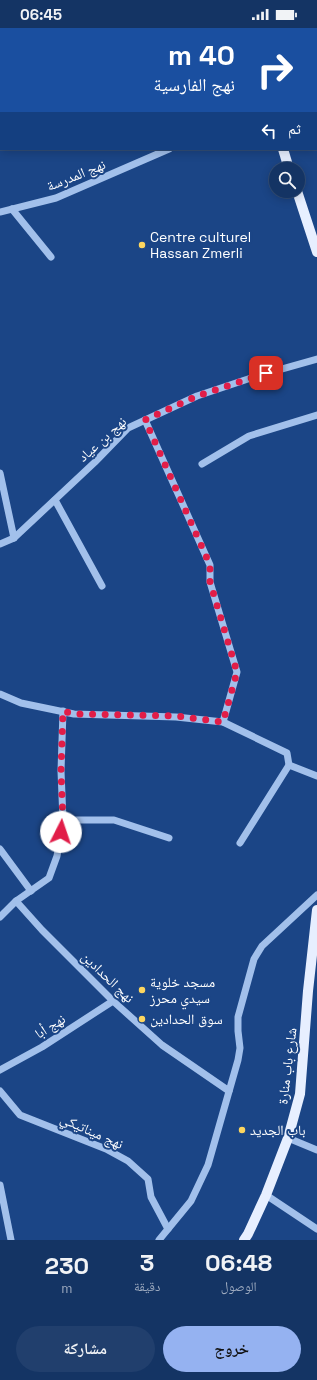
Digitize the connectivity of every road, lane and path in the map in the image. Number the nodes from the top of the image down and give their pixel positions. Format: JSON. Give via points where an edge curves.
{"nodes":[{"id":1,"x":167,"y":150,"type":"edge"},
{"id":2,"x":282,"y":150,"type":"edge"},
{"id":3,"x":287,"y":162,"type":"edge"},
{"id":4,"x":298,"y":198,"type":"edge"},
{"id":5,"x":12,"y":209,"type":"junction"},
{"id":6,"x":0,"y":212,"type":"edge"},
{"id":7,"x":317,"y":252,"type":"edge"},
{"id":8,"x":51,"y":257,"type":"dead end"},
{"id":9,"x":317,"y":359,"type":"edge"},
{"id":10,"x":317,"y":415,"type":"edge"},
{"id":11,"x":145,"y":420,"type":"junction"},
{"id":12,"x":202,"y":464,"type":"dead end"},
{"id":13,"x":0,"y":473,"type":"edge"},
{"id":14,"x":55,"y":500,"type":"junction"},
{"id":15,"x":14,"y":538,"type":"junction"},
{"id":16,"x":0,"y":544,"type":"edge"},
{"id":17,"x":102,"y":586,"type":"dead end"},
{"id":18,"x":0,"y":694,"type":"edge"},
{"id":19,"x":63,"y":711,"type":"junction"},
{"id":20,"x":223,"y":722,"type":"junction"},
{"id":21,"x":289,"y":765,"type":"junction"},
{"id":22,"x":317,"y":776,"type":"edge"},
{"id":23,"x":63,"y":820,"type":"junction"},
{"id":24,"x":169,"y":838,"type":"dead end"},
{"id":25,"x":240,"y":843,"type":"dead end"},
{"id":26,"x":0,"y":849,"type":"edge"},
{"id":27,"x":31,"y":891,"type":"junction"},
{"id":28,"x":317,"y":895,"type":"edge"},
{"id":29,"x":16,"y":901,"type":"junction"},
{"id":30,"x":317,"y":910,"type":"edge"},
{"id":31,"x":0,"y":917,"type":"edge"},
{"id":32,"x":113,"y":1002,"type":"junction"},
{"id":33,"x":0,"y":1070,"type":"edge"},
{"id":34,"x":0,"y":1091,"type":"edge"},
{"id":35,"x":229,"y":1091,"type":"junction"},
{"id":36,"x":288,"y":1138,"type":"junction"},
{"id":37,"x":317,"y":1150,"type":"edge"},
{"id":38,"x":0,"y":1185,"type":"edge"},
{"id":39,"x":266,"y":1195,"type":"junction"},
{"id":40,"x":168,"y":1229,"type":"junction"},
{"id":41,"x":317,"y":1229,"type":"edge"},
{"id":42,"x":11,"y":1240,"type":"edge"},
{"id":43,"x":159,"y":1240,"type":"edge"},
{"id":44,"x":244,"y":1240,"type":"edge"}],
"edges":[{"from":1,"to":5,"type":"street","name":"نهج المدرسة","via":[[56,198]]},
{"from":2,"to":3,"type":"main road"},
{"from":4,"to":7,"type":"main road"},
{"from":5,"to":6,"type":"street","name":"نهج المدرسة"},
{"from":5,"to":8,"type":"street"},
{"from":9,"to":11,"type":"street","name":"نهج بن عياد","via":[[197,396]]},
{"from":10,"to":12,"type":"street","via":[[248,436]]},
{"from":11,"to":14,"type":"street","name":"نهج بن عياد","via":[[128,428]]},
{"from":11,"to":20,"type":"street","via":[[210,565],[210,582],[237,672]]},
{"from":13,"to":15,"type":"street"},
{"from":14,"to":15,"type":"street","name":"نهج بن عياد"},
{"from":14,"to":17,"type":"street"},
{"from":15,"to":16,"type":"street","name":"نهج بن عياد"},
{"from":18,"to":19,"type":"street","via":[[21,703]]},
{"from":19,"to":20,"type":"street","via":[[74,714],[176,716]]},
{"from":19,"to":23,"type":"street"},
{"from":20,"to":21,"type":"street","via":[[287,753]]},
{"from":21,"to":22,"type":"street"},
{"from":21,"to":25,"type":"street"},
{"from":23,"to":24,"type":"street","via":[[114,820]]},
{"from":23,"to":27,"type":"street","via":[[57,856],[49,878]]},
{"from":26,"to":27,"type":"street"},
{"from":27,"to":29,"type":"street"},
{"from":28,"to":35,"type":"street","via":[[262,946],[254,959],[238,1017],[240,1048]]},
{"from":29,"to":31,"type":"street"},
{"from":29,"to":32,"type":"street","name":"نهج الحدادين"},
{"from":30,"to":36,"type":"main road","name":"شارع باب منارة","via":[[300,1094]]},
{"from":32,"to":33,"type":"street","name":"نهج أبا"},
{"from":32,"to":35,"type":"street","name":"نهج الحدادين","via":[[162,1045]]},
{"from":34,"to":40,"type":"street","name":"نهج ميناتيكي","via":[[20,1115],[106,1149],[128,1161],[148,1179],[151,1197]]},
{"from":35,"to":40,"type":"street","via":[[208,1165],[191,1201]]},
{"from":36,"to":37,"type":"street"},
{"from":36,"to":39,"type":"main road","name":"شارع باب منارة"},
{"from":38,"to":42,"type":"street"},
{"from":39,"to":41,"type":"street"},
{"from":39,"to":44,"type":"main road","name":"شارع باب منارة"},
{"from":40,"to":43,"type":"street"}]}
